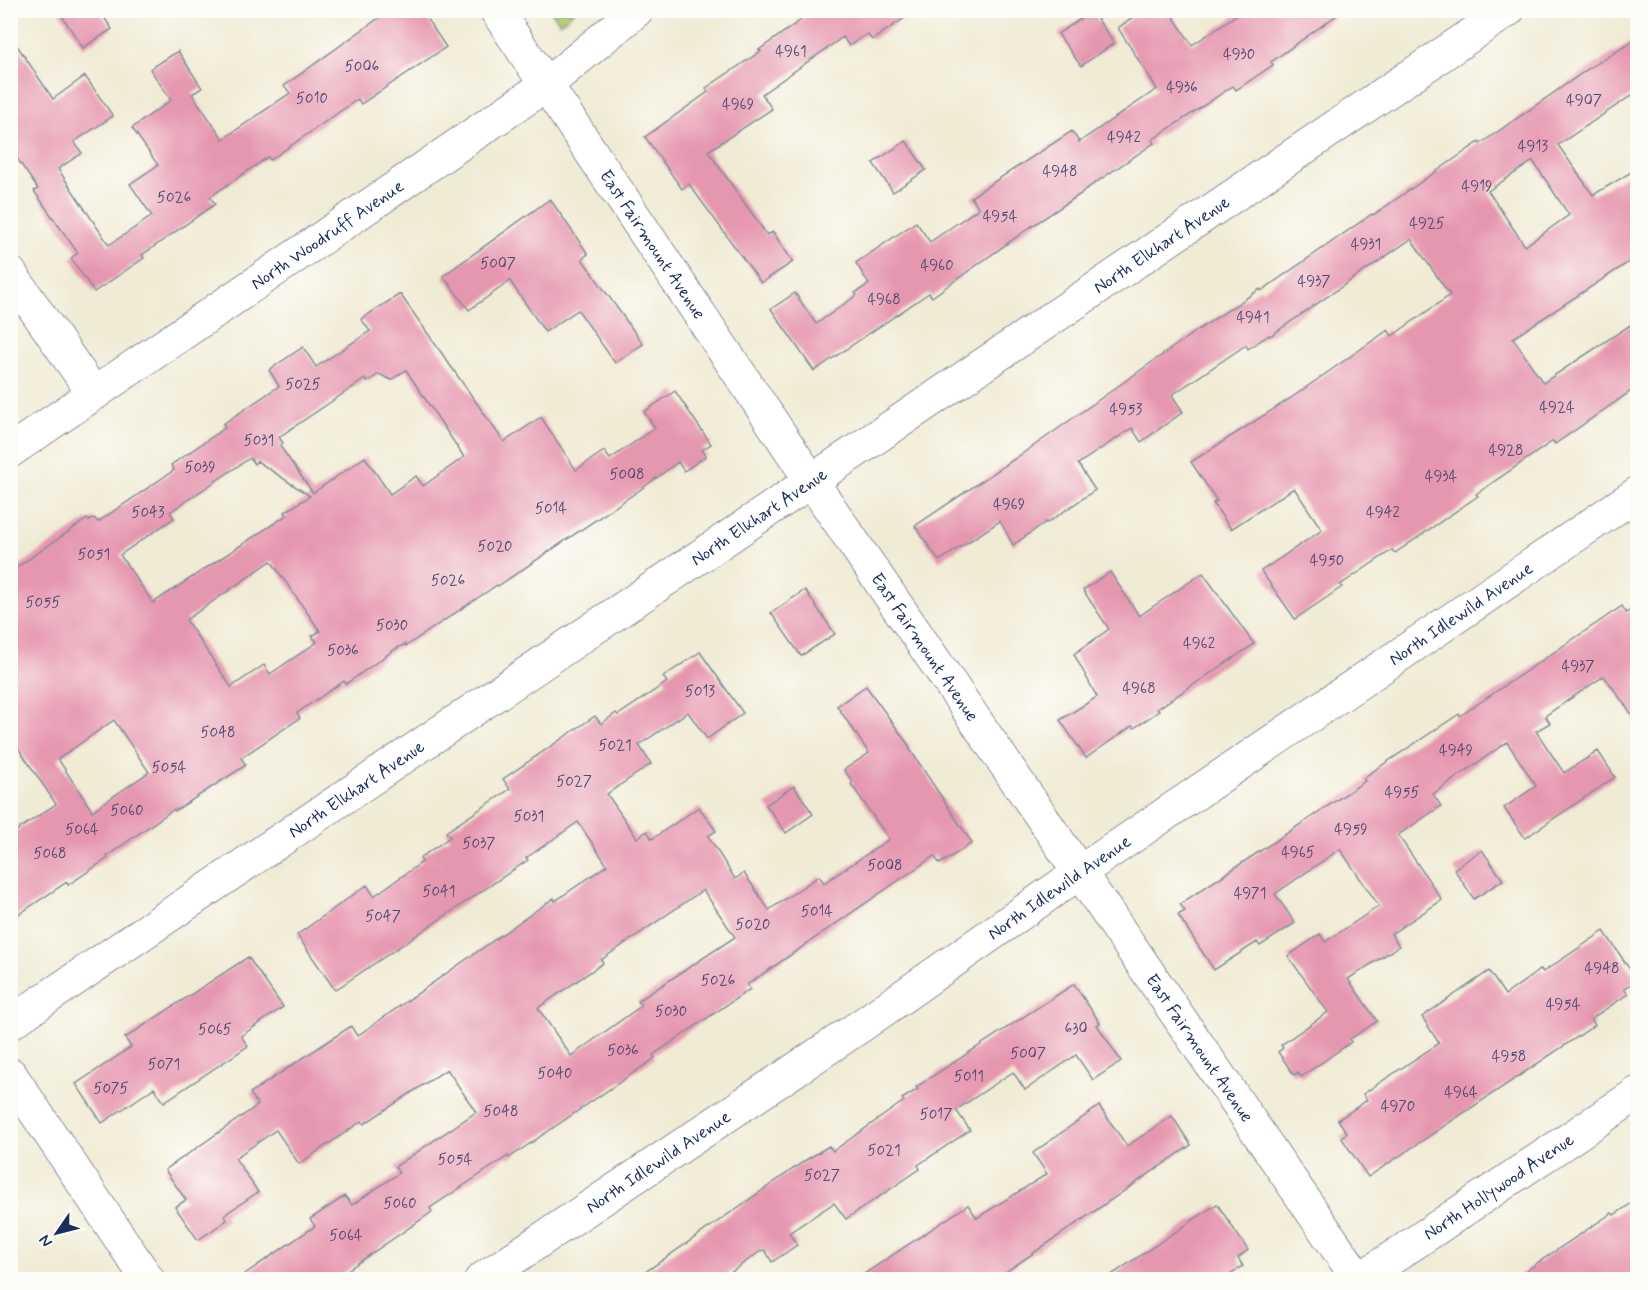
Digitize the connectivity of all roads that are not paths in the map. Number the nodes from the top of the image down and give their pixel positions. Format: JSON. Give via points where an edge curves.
{"nodes":[{"id":1,"x":496,"y":10,"type":"edge"},
{"id":2,"x":638,"y":10,"type":"edge"},
{"id":3,"x":1509,"y":10,"type":"edge"},
{"id":4,"x":546,"y":85,"type":"junction"},
{"id":5,"x":10,"y":273,"type":"edge"},
{"id":6,"x":94,"y":394,"type":"junction"},
{"id":7,"x":10,"y":451,"type":"edge"},
{"id":8,"x":812,"y":482,"type":"junction"},
{"id":9,"x":1638,"y":493,"type":"edge"},
{"id":10,"x":1080,"y":872,"type":"junction"},
{"id":11,"x":10,"y":1023,"type":"edge"},
{"id":12,"x":10,"y":1074,"type":"edge"},
{"id":13,"x":1638,"y":1093,"type":"edge"},
{"id":14,"x":1359,"y":1279,"type":"edge"},
{"id":15,"x":148,"y":1280,"type":"edge"},
{"id":16,"x":481,"y":1280,"type":"edge"}],
"edges":[{"from":1,"to":4,"type":"street","name":"East Fairmount Avenue"},
{"from":2,"to":4,"type":"street","name":"North Woodruff Avenue"},
{"from":3,"to":8,"type":"street","name":"North Elkhart Avenue"},
{"from":4,"to":6,"type":"street","name":"North Woodruff Avenue"},
{"from":4,"to":8,"type":"street","name":"East Fairmount Avenue"},
{"from":5,"to":6,"type":"street"},
{"from":6,"to":7,"type":"street","name":"North Woodruff Avenue"},
{"from":8,"to":10,"type":"street","name":"East Fairmount Avenue"},
{"from":8,"to":11,"type":"street","name":"North Elkhart Avenue"},
{"from":9,"to":10,"type":"street","name":"North Idlewild Avenue"},
{"from":10,"to":14,"type":"street","name":"East Fairmount Avenue"},
{"from":10,"to":16,"type":"street","name":"North Idlewild Avenue","via":[[862,1025]]},
{"from":12,"to":15,"type":"street"},
{"from":13,"to":14,"type":"street","name":"North Hollywood Avenue"}]}
